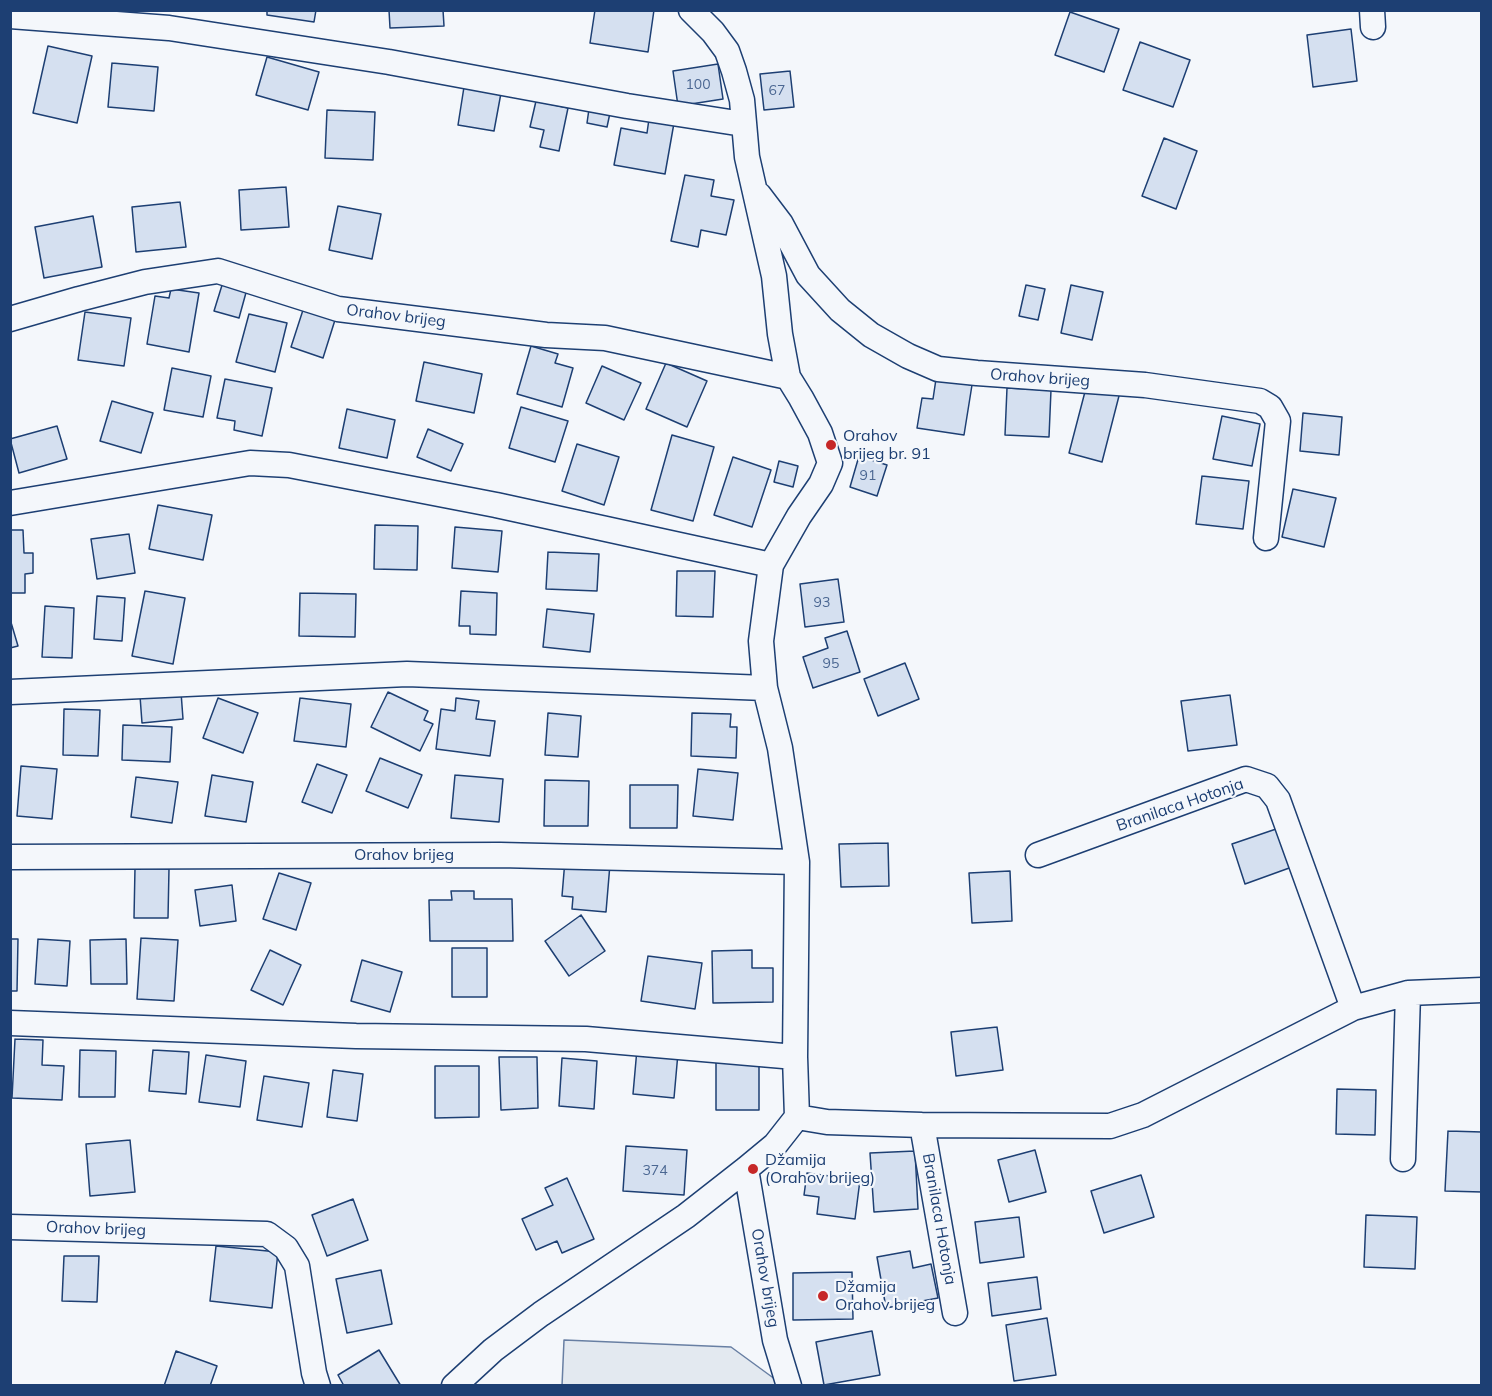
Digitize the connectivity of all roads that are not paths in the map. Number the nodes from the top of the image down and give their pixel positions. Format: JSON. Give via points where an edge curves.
{"nodes":[{"id":1,"x":691,"y":10,"type":"edge"},
{"id":2,"x":10,"y":16,"type":"edge"},
{"id":3,"x":743,"y":124,"type":"junction"},
{"id":4,"x":753,"y":189,"type":"junction"},
{"id":5,"x":10,"y":320,"type":"edge"},
{"id":6,"x":788,"y":377,"type":"junction"},
{"id":7,"x":10,"y":503,"type":"edge"},
{"id":8,"x":1266,"y":538,"type":"dead end"},
{"id":9,"x":771,"y":565,"type":"junction"},
{"id":10,"x":765,"y":688,"type":"junction"},
{"id":11,"x":10,"y":692,"type":"edge"},
{"id":12,"x":1038,"y":855,"type":"dead end"},
{"id":13,"x":10,"y":857,"type":"edge"},
{"id":14,"x":796,"y":862,"type":"junction"},
{"id":15,"x":1482,"y":990,"type":"edge"},
{"id":16,"x":1407,"y":993,"type":"junction"},
{"id":17,"x":1353,"y":1008,"type":"junction"},
{"id":18,"x":10,"y":1023,"type":"edge"},
{"id":19,"x":795,"y":1057,"type":"junction"},
{"id":20,"x":797,"y":1117,"type":"junction"},
{"id":21,"x":922,"y":1125,"type":"junction"},
{"id":22,"x":1402,"y":1159,"type":"dead end"},
{"id":23,"x":746,"y":1169,"type":"junction"},
{"id":24,"x":10,"y":1227,"type":"edge"},
{"id":25,"x":955,"y":1313,"type":"dead end"},
{"id":26,"x":318,"y":1386,"type":"edge"},
{"id":27,"x":454,"y":1386,"type":"edge"},
{"id":28,"x":789,"y":1386,"type":"edge"}],
"edges":[{"from":1,"to":3,"type":"street","name":"Orahov brijeg","via":[[727,51],[742,100]]},
{"from":2,"to":3,"type":"street","via":[[169,28]]},
{"from":3,"to":4,"type":"street","name":"Orahov brijeg"},
{"from":4,"to":6,"type":"street","name":"Orahov brijeg","via":[[774,276]]},
{"from":4,"to":8,"type":"street","name":"Orahov brijeg","via":[[782,224],[808,275],[840,310],[871,335],[938,369],[1145,386],[1260,401],[1270,407],[1278,421]]},
{"from":5,"to":6,"type":"street","name":"Orahov brijeg","via":[[145,282],[218,271],[338,309],[546,335],[605,338]]},
{"from":6,"to":9,"type":"street","name":"Orahov brijeg","via":[[820,433],[830,463]]},
{"from":7,"to":9,"type":"street","via":[[250,462],[289,465]]},
{"from":9,"to":10,"type":"street","name":"Orahov brijeg","via":[[761,641]]},
{"from":10,"to":11,"type":"street","via":[[407,674]]},
{"from":10,"to":14,"type":"street","name":"Orahov brijeg","via":[[780,748]]},
{"from":12,"to":17,"type":"street","name":"Branilaca Hotonja","via":[[1246,779],[1267,786],[1278,800]]},
{"from":13,"to":14,"type":"street","name":"Orahov brijeg","via":[[500,855]]},
{"from":14,"to":19,"type":"street","name":"Orahov brijeg"},
{"from":15,"to":16,"type":"street"},
{"from":16,"to":17,"type":"street"},
{"from":16,"to":22,"type":"street"},
{"from":17,"to":21,"type":"street","via":[[1143,1115],[1110,1126]]},
{"from":18,"to":19,"type":"street","via":[[356,1036],[586,1039]]},
{"from":19,"to":20,"type":"street","name":"Orahov brijeg"},
{"from":20,"to":21,"type":"street","via":[[827,1122]]},
{"from":20,"to":23,"type":"street","via":[[775,1145]]},
{"from":21,"to":25,"type":"street","name":"Branilaca Hotonja"},
{"from":23,"to":27,"type":"street","via":[[686,1216],[517,1332]]},
{"from":23,"to":28,"type":"street","name":"Orahov brijeg","via":[[775,1340]]},
{"from":24,"to":26,"type":"street","name":"Orahov brijeg","via":[[267,1234],[286,1248],[297,1266]]}]}
